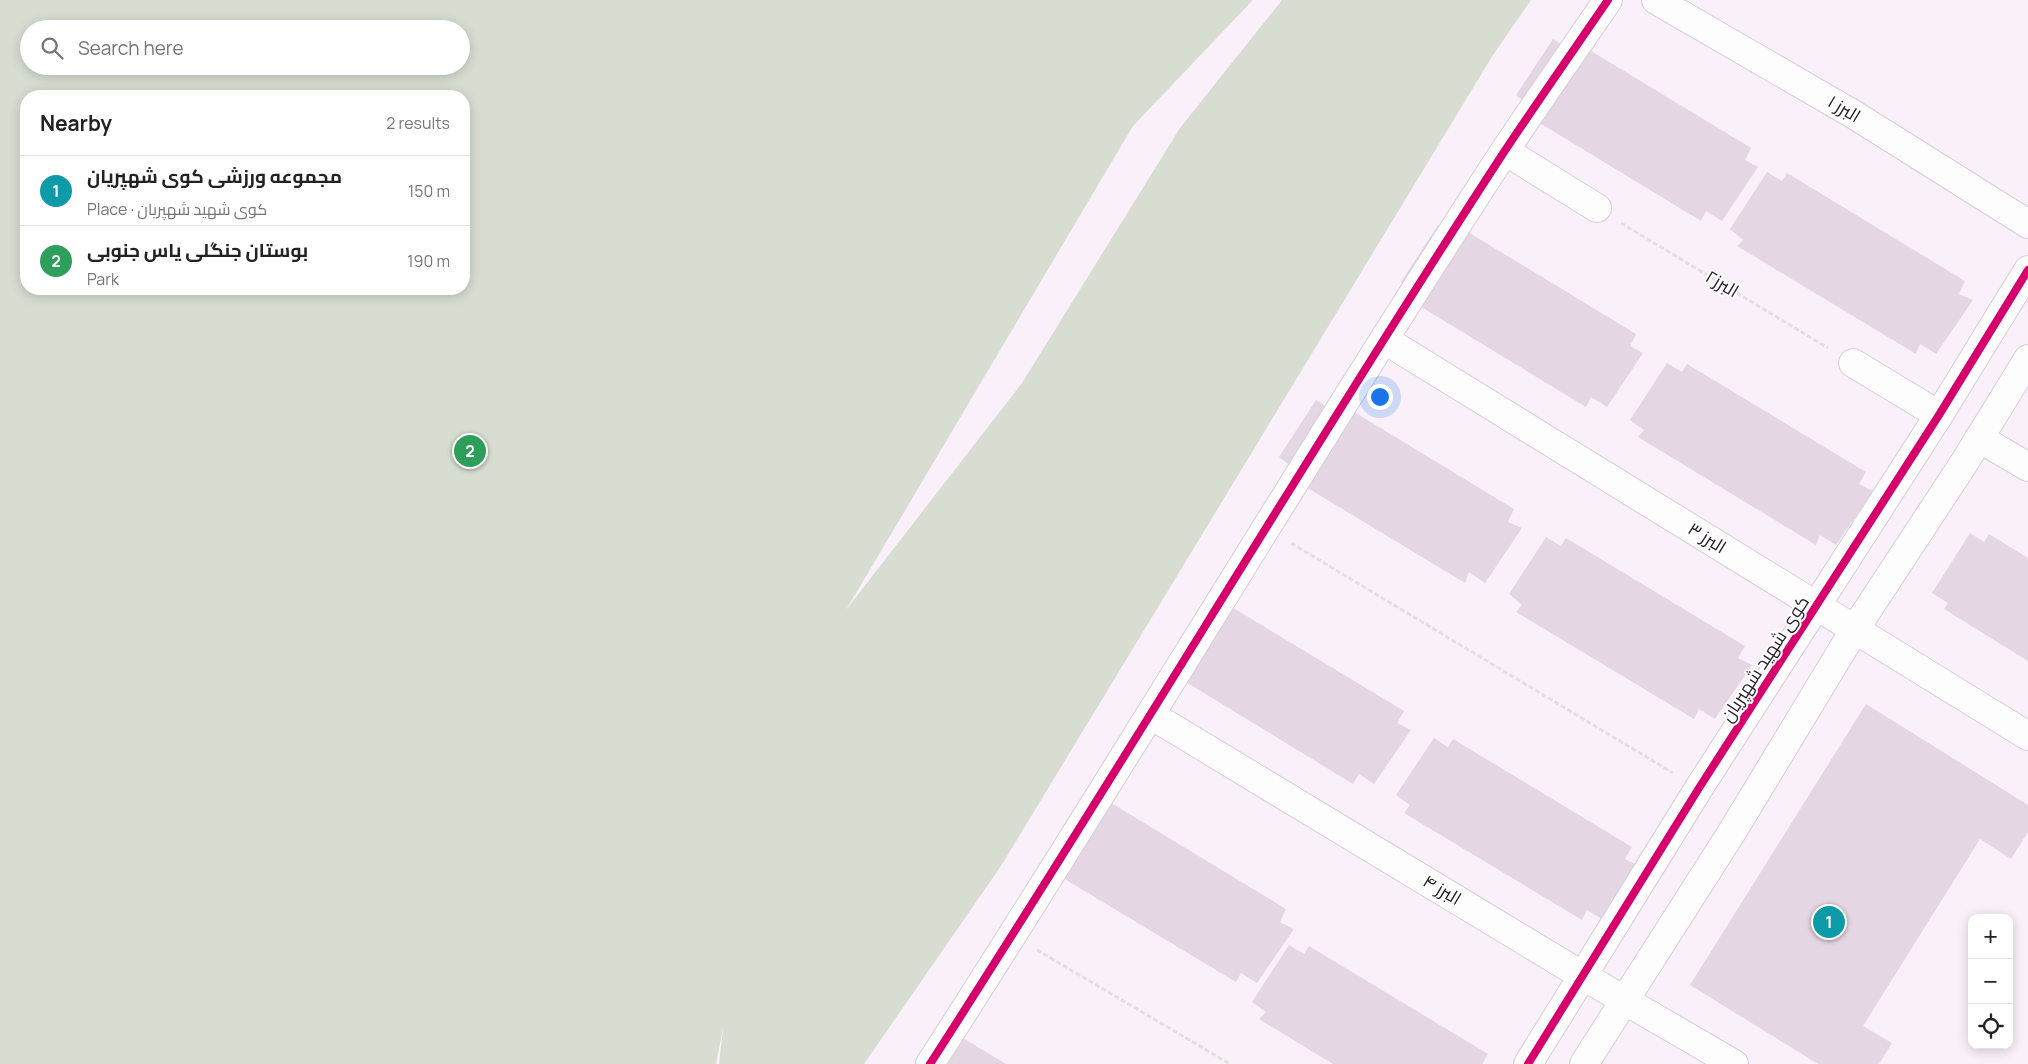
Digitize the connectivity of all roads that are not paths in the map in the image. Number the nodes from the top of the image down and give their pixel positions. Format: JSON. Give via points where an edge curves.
{"nodes":[{"id":1,"x":1608,"y":0,"type":"edge"},
{"id":2,"x":1656,"y":0,"type":"edge"},
{"id":3,"x":1505,"y":151,"type":"junction"},
{"id":4,"x":1597,"y":208,"type":"road end"},
{"id":5,"x":2028,"y":224,"type":"edge"},
{"id":6,"x":2028,"y":270,"type":"edge"},
{"id":7,"x":1385,"y":340,"type":"junction"},
{"id":8,"x":2028,"y":359,"type":"edge"},
{"id":9,"x":1852,"y":363,"type":"road end"},
{"id":10,"x":1939,"y":415,"type":"junction"},
{"id":11,"x":1979,"y":438,"type":"junction"},
{"id":12,"x":2028,"y":467,"type":"edge"},
{"id":13,"x":1817,"y":606,"type":"junction"},
{"id":14,"x":1855,"y":630,"type":"junction"},
{"id":15,"x":1151,"y":715,"type":"junction"},
{"id":16,"x":2028,"y":736,"type":"edge"},
{"id":17,"x":1583,"y":976,"type":"junction"},
{"id":18,"x":1624,"y":999,"type":"junction"},
{"id":19,"x":930,"y":1064,"type":"edge"},
{"id":20,"x":1528,"y":1064,"type":"edge"},
{"id":21,"x":1584,"y":1064,"type":"edge"},
{"id":22,"x":1734,"y":1064,"type":"edge"}],
"edges":[{"from":1,"to":3,"type":"street"},
{"from":2,"to":5,"type":"street","name":"البرز ۱","via":[[1852,114]]},
{"from":3,"to":4,"type":"street"},
{"from":3,"to":7,"type":"street"},
{"from":6,"to":10,"type":"street","name":"کوی شهید شهپریان"},
{"from":7,"to":13,"type":"street","name":"البرز ۳"},
{"from":7,"to":15,"type":"street"},
{"from":8,"to":11,"type":"street"},
{"from":9,"to":10,"type":"street"},
{"from":10,"to":13,"type":"street","name":"کوی شهید شهپریان"},
{"from":11,"to":12,"type":"street"},
{"from":11,"to":14,"type":"street"},
{"from":13,"to":14,"type":"street","name":"البرز ۳"},
{"from":13,"to":17,"type":"street","name":"کوی شهید شهپریان"},
{"from":14,"to":16,"type":"street","name":"البرز ۳"},
{"from":14,"to":18,"type":"street","via":[[1732,832]]},
{"from":15,"to":17,"type":"street","name":"البرز ۴"},
{"from":15,"to":19,"type":"street"},
{"from":17,"to":18,"type":"street","name":"البرز ۴"},
{"from":17,"to":20,"type":"street","name":"کوی شهید شهپریان"},
{"from":18,"to":21,"type":"street"},
{"from":18,"to":22,"type":"street","name":"البرز ۴"}]}
